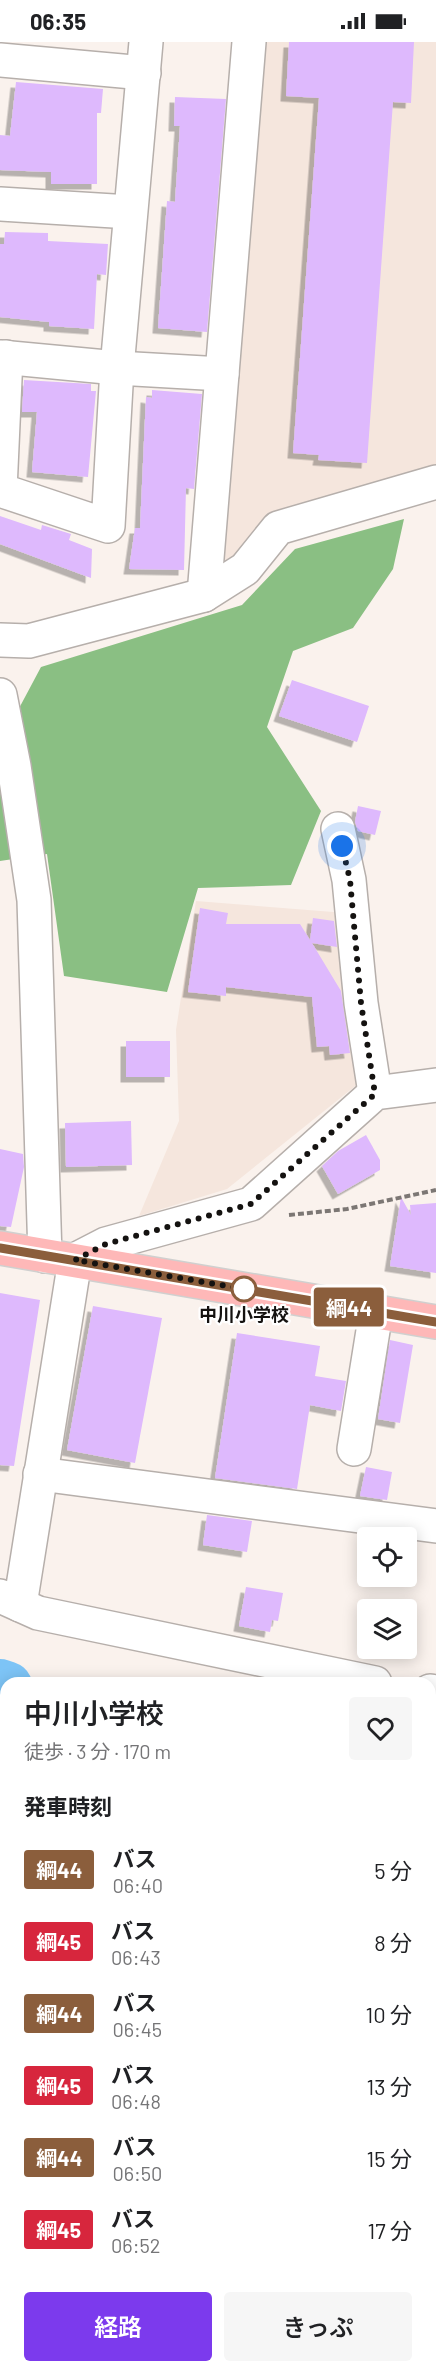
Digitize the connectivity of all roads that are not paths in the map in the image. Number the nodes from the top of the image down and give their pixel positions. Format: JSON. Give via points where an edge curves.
{"nodes":[{"id":1,"x":249,"y":42,"type":"edge"},
{"id":2,"x":145,"y":57,"type":"edge"},
{"id":3,"x":0,"y":60,"type":"edge"},
{"id":4,"x":0,"y":204,"type":"edge"},
{"id":5,"x":130,"y":212,"type":"junction"},
{"id":6,"x":3,"y":357,"type":"edge"},
{"id":7,"x":117,"y":368,"type":"junction"},
{"id":8,"x":222,"y":374,"type":"junction"},
{"id":9,"x":436,"y":482,"type":"edge"},
{"id":10,"x":204,"y":595,"type":"junction"},
{"id":11,"x":0,"y":640,"type":"edge"},
{"id":12,"x":0,"y":695,"type":"edge"},
{"id":13,"x":338,"y":829,"type":"dead end"},
{"id":14,"x":436,"y":1085,"type":"edge"},
{"id":15,"x":375,"y":1094,"type":"junction"},
{"id":16,"x":0,"y":1248,"type":"edge"},
{"id":17,"x":60,"y":1258,"type":"junction"},
{"id":18,"x":376,"y":1312,"type":"junction"},
{"id":19,"x":436,"y":1322,"type":"edge"},
{"id":20,"x":354,"y":1449,"type":"dead end"},
{"id":21,"x":40,"y":1474,"type":"junction"},
{"id":22,"x":436,"y":1526,"type":"edge"},
{"id":23,"x":10,"y":1600,"type":"edge"},
{"id":24,"x":346,"y":1677,"type":"edge"}],
"edges":[{"from":1,"to":8,"type":"street"},
{"from":2,"to":3,"type":"street"},
{"from":2,"to":5,"type":"street"},
{"from":4,"to":5,"type":"street"},
{"from":5,"to":7,"type":"street"},
{"from":6,"to":7,"type":"street"},
{"from":6,"to":7,"type":"street","via":[[0,490],[108,526]]},
{"from":7,"to":8,"type":"street"},
{"from":8,"to":10,"type":"street"},
{"from":9,"to":10,"type":"street","via":[[279,528],[245,569]]},
{"from":10,"to":11,"type":"street","via":[[29,641]]},
{"from":12,"to":17,"type":"street","via":[[34,900]]},
{"from":13,"to":15,"type":"street","via":[[350,880],[361,1003]]},
{"from":14,"to":15,"type":"street"},
{"from":15,"to":17,"type":"street","via":[[251,1204]]},
{"from":16,"to":17,"type":"main road"},
{"from":17,"to":18,"type":"main road"},
{"from":17,"to":21,"type":"street"},
{"from":18,"to":19,"type":"main road"},
{"from":18,"to":20,"type":"street"},
{"from":21,"to":22,"type":"street"},
{"from":21,"to":23,"type":"street"},
{"from":23,"to":24,"type":"street","via":[[38,1613]]}]}
